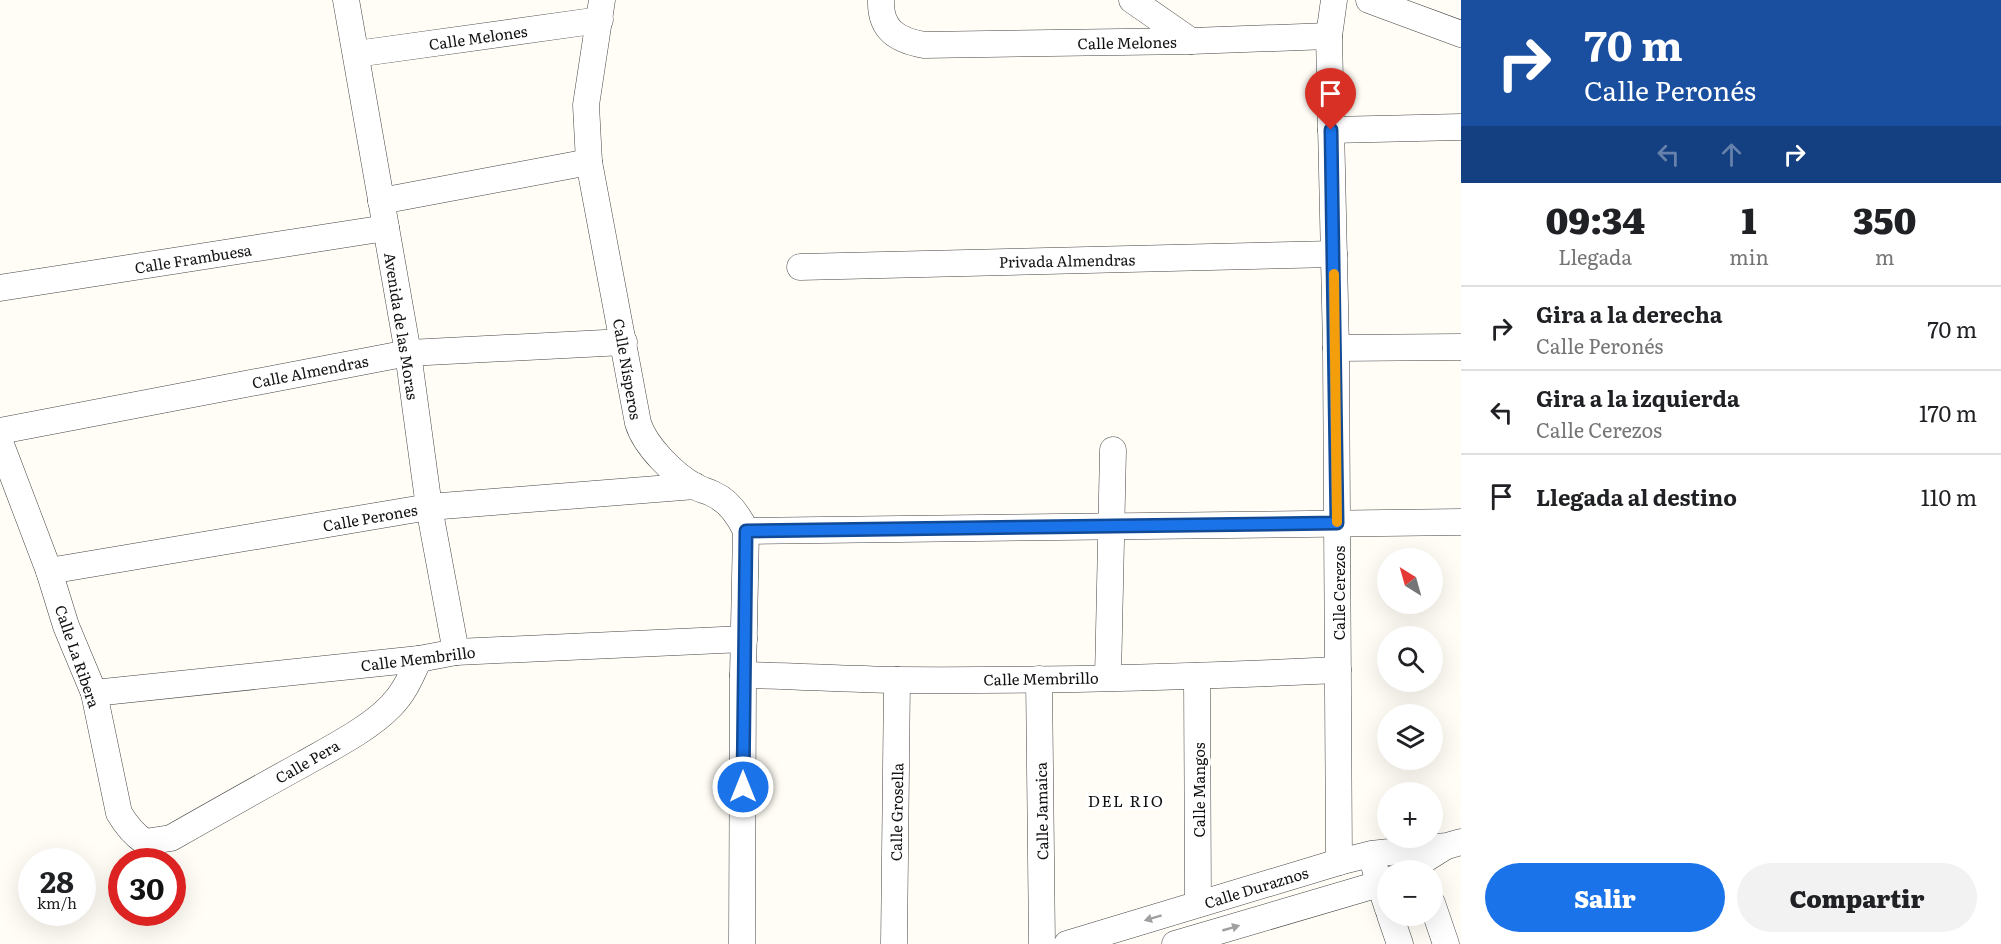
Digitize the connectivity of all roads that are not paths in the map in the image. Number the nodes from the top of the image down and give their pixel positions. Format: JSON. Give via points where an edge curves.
{"nodes":[{"id":1,"x":346,"y":0,"type":"edge"},
{"id":2,"x":881,"y":0,"type":"edge"},
{"id":3,"x":1132,"y":0,"type":"edge"},
{"id":4,"x":1334,"y":0,"type":"edge"},
{"id":5,"x":1369,"y":0,"type":"edge"},
{"id":6,"x":601,"y":10,"type":"edge"},
{"id":7,"x":1461,"y":34,"type":"edge"},
{"id":8,"x":1329,"y":36,"type":"junction"},
{"id":9,"x":1191,"y":41,"type":"junction"},
{"id":10,"x":356,"y":54,"type":"junction"},
{"id":11,"x":1461,"y":127,"type":"edge"},
{"id":12,"x":1331,"y":130,"type":"junction"},
{"id":13,"x":589,"y":162,"type":"junction"},
{"id":14,"x":381,"y":201,"type":"junction"},
{"id":15,"x":386,"y":228,"type":"junction"},
{"id":16,"x":1334,"y":254,"type":"junction"},
{"id":17,"x":800,"y":267,"type":"dead end"},
{"id":18,"x":0,"y":288,"type":"edge"},
{"id":19,"x":624,"y":342,"type":"junction"},
{"id":20,"x":1461,"y":347,"type":"edge"},
{"id":21,"x":1336,"y":348,"type":"junction"},
{"id":22,"x":408,"y":353,"type":"junction"},
{"id":23,"x":0,"y":431,"type":"edge"},
{"id":24,"x":0,"y":442,"type":"edge"},
{"id":25,"x":1113,"y":450,"type":"dead end"},
{"id":26,"x":694,"y":486,"type":"junction"},
{"id":27,"x":429,"y":507,"type":"junction"},
{"id":28,"x":1461,"y":522,"type":"edge"},
{"id":29,"x":1337,"y":523,"type":"junction"},
{"id":30,"x":1110,"y":526,"type":"junction"},
{"id":31,"x":746,"y":531,"type":"junction"},
{"id":32,"x":49,"y":571,"type":"junction"},
{"id":33,"x":744,"y":639,"type":"junction"},
{"id":34,"x":456,"y":652,"type":"junction"},
{"id":35,"x":419,"y":658,"type":"junction"},
{"id":36,"x":1338,"y":670,"type":"junction"},
{"id":37,"x":743,"y":675,"type":"junction"},
{"id":38,"x":1197,"y":676,"type":"junction"},
{"id":39,"x":1108,"y":677,"type":"junction"},
{"id":40,"x":1039,"y":679,"type":"junction"},
{"id":41,"x":897,"y":680,"type":"junction"},
{"id":42,"x":94,"y":693,"type":"junction"},
{"id":43,"x":171,"y":838,"type":"joint"},
{"id":44,"x":1454,"y":844,"type":"edge"},
{"id":45,"x":1371,"y":854,"type":"junction"},
{"id":46,"x":1400,"y":860,"type":"edge"},
{"id":47,"x":1421,"y":860,"type":"edge"},
{"id":48,"x":1340,"y":862,"type":"junction"},
{"id":49,"x":1377,"y":868,"type":"edge"},
{"id":50,"x":1377,"y":884,"type":"edge"},
{"id":51,"x":1198,"y":904,"type":"junction"},
{"id":52,"x":1394,"y":926,"type":"edge"},
{"id":53,"x":1440,"y":926,"type":"edge"},
{"id":54,"x":742,"y":944,"type":"edge"},
{"id":55,"x":894,"y":944,"type":"edge"},
{"id":56,"x":1042,"y":944,"type":"edge"},
{"id":57,"x":1067,"y":944,"type":"edge"},
{"id":58,"x":1175,"y":944,"type":"edge"},
{"id":59,"x":1400,"y":944,"type":"edge"},
{"id":60,"x":1446,"y":944,"type":"edge"}],
"edges":[{"from":1,"to":10,"type":"street","name":"Avenida de las Moras"},
{"from":2,"to":9,"type":"street","name":"Calle Melones","via":[[883,18],[891,32],[909,43],[924,45]]},
{"from":3,"to":9,"type":"street"},
{"from":4,"to":8,"type":"street","name":"Calle Cerezos"},
{"from":5,"to":7,"type":"street"},
{"from":6,"to":10,"type":"street","name":"Calle Melones"},
{"from":6,"to":13,"type":"street","name":"Calle Nísperos","via":[[586,105]]},
{"from":8,"to":9,"type":"street","name":"Calle Melones"},
{"from":8,"to":12,"type":"street","name":"Calle Cerezos"},
{"from":10,"to":14,"type":"street","name":"Avenida de las Moras"},
{"from":11,"to":12,"type":"street"},
{"from":12,"to":16,"type":"street","name":"Calle Cerezos"},
{"from":13,"to":14,"type":"street"},
{"from":13,"to":19,"type":"street","name":"Calle Nísperos"},
{"from":14,"to":15,"type":"street","name":"Avenida de las Moras"},
{"from":15,"to":18,"type":"street","name":"Calle Frambuesa"},
{"from":15,"to":22,"type":"street","name":"Avenida de las Moras"},
{"from":16,"to":17,"type":"street","name":"Privada Almendras"},
{"from":16,"to":21,"type":"street","name":"Calle Cerezos"},
{"from":19,"to":22,"type":"street","name":"Calle Almendras"},
{"from":19,"to":26,"type":"street","name":"Calle Nísperos","via":[[641,435],[661,459]]},
{"from":20,"to":21,"type":"street"},
{"from":21,"to":29,"type":"street","name":"Calle Cerezos"},
{"from":22,"to":23,"type":"street","name":"Calle Almendras"},
{"from":22,"to":27,"type":"street","name":"Avenida de las Moras"},
{"from":24,"to":32,"type":"street","name":"Calle La Ribera"},
{"from":25,"to":30,"type":"street"},
{"from":26,"to":27,"type":"street","name":"Calle Perones"},
{"from":26,"to":31,"type":"street","name":"Calle Nísperos","via":[[715,494],[740,518]]},
{"from":27,"to":32,"type":"street","name":"Calle Perones"},
{"from":27,"to":34,"type":"street","name":"Avenida de las Moras"},
{"from":28,"to":29,"type":"street"},
{"from":29,"to":30,"type":"street"},
{"from":29,"to":36,"type":"street","name":"Calle Cerezos"},
{"from":30,"to":31,"type":"street"},
{"from":30,"to":39,"type":"street"},
{"from":31,"to":33,"type":"street"},
{"from":32,"to":42,"type":"street","name":"Calle La Ribera","via":[[66,626]]},
{"from":33,"to":34,"type":"street","name":"Calle Membrillo"},
{"from":33,"to":37,"type":"street"},
{"from":34,"to":35,"type":"street","name":"Calle Membrillo"},
{"from":35,"to":42,"type":"street","name":"Calle Membrillo"},
{"from":35,"to":43,"type":"street","name":"Calle Pera","via":[[408,685],[389,709],[322,753]]},
{"from":36,"to":38,"type":"street","name":"Calle Membrillo"},
{"from":36,"to":48,"type":"street","name":"Calle Cerezos"},
{"from":37,"to":41,"type":"street","name":"Calle Membrillo"},
{"from":37,"to":54,"type":"street"},
{"from":38,"to":39,"type":"street","name":"Calle Membrillo"},
{"from":38,"to":51,"type":"street","name":"Calle Mangos"},
{"from":39,"to":40,"type":"street","name":"Calle Membrillo"},
{"from":40,"to":41,"type":"street","name":"Calle Membrillo"},
{"from":40,"to":56,"type":"street","name":"Calle Jamaica"},
{"from":41,"to":55,"type":"street","name":"Calle Grosella"},
{"from":42,"to":43,"type":"street","name":"Calle La Ribera","via":[[119,813],[135,835],[146,842]]},
{"from":44,"to":47,"type":"street","name":"Calle Duraznos"},
{"from":45,"to":46,"type":"street","name":"Calle Duraznos"},
{"from":45,"to":48,"type":"street","name":"Calle Duraznos"},
{"from":45,"to":49,"type":"street"},
{"from":48,"to":51,"type":"street","name":"Calle Duraznos"},
{"from":58,"to":50,"type":"street","name":"Calle Duraznos","one_way":true},
{"from":51,"to":57,"type":"street","name":"Calle Duraznos","one_way":true},
{"from":52,"to":59,"type":"street"},
{"from":53,"to":60,"type":"street"}]}
